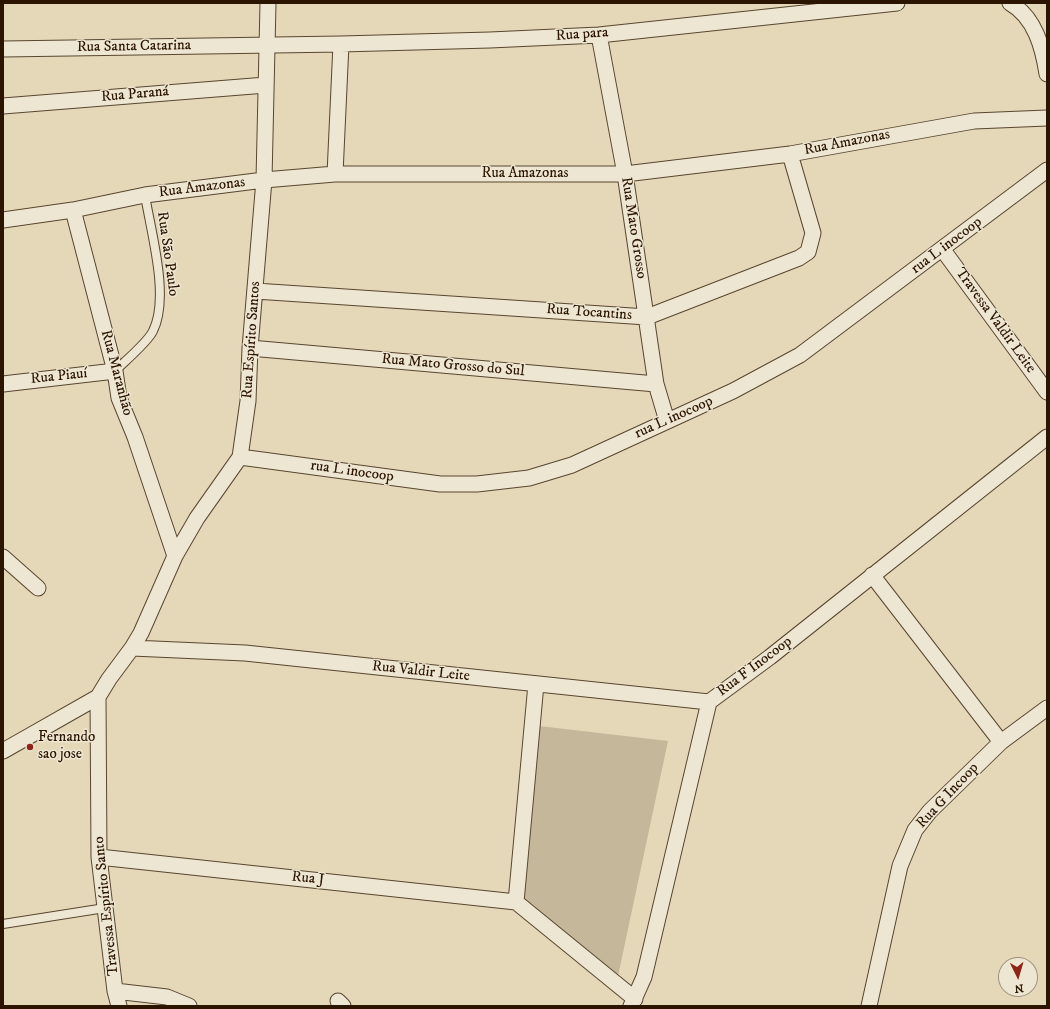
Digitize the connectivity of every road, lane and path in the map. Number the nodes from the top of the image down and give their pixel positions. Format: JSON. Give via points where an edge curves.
{"nodes":[{"id":1,"x":268,"y":3,"type":"edge"},
{"id":2,"x":897,"y":3,"type":"edge"},
{"id":3,"x":1017,"y":5,"type":"edge"},
{"id":4,"x":599,"y":35,"type":"junction"},
{"id":5,"x":341,"y":44,"type":"junction"},
{"id":6,"x":266,"y":45,"type":"junction"},
{"id":7,"x":3,"y":49,"type":"edge"},
{"id":8,"x":1047,"y":74,"type":"edge"},
{"id":9,"x":266,"y":85,"type":"junction"},
{"id":10,"x":3,"y":106,"type":"edge"},
{"id":11,"x":1047,"y":118,"type":"edge"},
{"id":12,"x":790,"y":154,"type":"junction"},
{"id":13,"x":1047,"y":170,"type":"edge"},
{"id":14,"x":336,"y":174,"type":"junction"},
{"id":15,"x":625,"y":174,"type":"junction"},
{"id":16,"x":264,"y":180,"type":"junction"},
{"id":17,"x":145,"y":195,"type":"junction"},
{"id":18,"x":73,"y":210,"type":"junction"},
{"id":19,"x":3,"y":220,"type":"edge"},
{"id":20,"x":943,"y":250,"type":"junction"},
{"id":21,"x":255,"y":291,"type":"junction"},
{"id":22,"x":647,"y":316,"type":"junction"},
{"id":23,"x":250,"y":348,"type":"junction"},
{"id":24,"x":115,"y":371,"type":"junction"},
{"id":25,"x":3,"y":384,"type":"edge"},
{"id":26,"x":656,"y":384,"type":"junction"},
{"id":27,"x":1047,"y":392,"type":"edge"},
{"id":28,"x":667,"y":421,"type":"junction"},
{"id":29,"x":1047,"y":437,"type":"edge"},
{"id":30,"x":240,"y":457,"type":"junction"},
{"id":31,"x":175,"y":556,"type":"junction"},
{"id":32,"x":3,"y":557,"type":"edge"},
{"id":33,"x":872,"y":575,"type":"junction"},
{"id":34,"x":38,"y":588,"type":"dead end"},
{"id":35,"x":132,"y":648,"type":"junction"},
{"id":36,"x":536,"y":684,"type":"junction"},
{"id":37,"x":98,"y":697,"type":"junction"},
{"id":38,"x":709,"y":702,"type":"junction"},
{"id":39,"x":1047,"y":708,"type":"edge"},
{"id":40,"x":1000,"y":742,"type":"junction"},
{"id":41,"x":3,"y":751,"type":"edge"},
{"id":42,"x":99,"y":857,"type":"junction"},
{"id":43,"x":516,"y":902,"type":"junction"},
{"id":44,"x":105,"y":908,"type":"junction"},
{"id":45,"x":3,"y":924,"type":"edge"},
{"id":46,"x":115,"y":991,"type":"junction"},
{"id":47,"x":633,"y":1003,"type":"edge"},
{"id":48,"x":119,"y":1006,"type":"edge"},
{"id":49,"x":189,"y":1006,"type":"edge"},
{"id":50,"x":869,"y":1006,"type":"edge"}],
"edges":[{"from":1,"to":6,"type":"street","name":"Rua Espírito Santos"},
{"from":2,"to":4,"type":"street","name":"Rua para"},
{"from":3,"to":8,"type":"street","via":[[1038,34]]},
{"from":4,"to":5,"type":"street","name":"Rua para"},
{"from":4,"to":15,"type":"street","name":"Rua Mato Grosso"},
{"from":5,"to":6,"type":"street","name":"Rua para"},
{"from":5,"to":14,"type":"street"},
{"from":6,"to":7,"type":"street","name":"Rua Santa Catarina"},
{"from":6,"to":9,"type":"street","name":"Rua Espírito Santos"},
{"from":9,"to":10,"type":"street","name":"Rua Paraná"},
{"from":9,"to":16,"type":"street","name":"Rua Espírito Santos"},
{"from":11,"to":12,"type":"street","name":"Rua Amazonas","via":[[974,121]]},
{"from":12,"to":15,"type":"street","name":"Rua Amazonas"},
{"from":12,"to":22,"type":"street","name":"Rua Tocantins","via":[[814,233],[808,252],[799,258]]},
{"from":13,"to":20,"type":"street","name":"rua L inocoop"},
{"from":14,"to":15,"type":"street","name":"Rua Amazonas"},
{"from":14,"to":16,"type":"street","name":"Rua Amazonas"},
{"from":15,"to":22,"type":"street","name":"Rua Mato Grosso"},
{"from":16,"to":17,"type":"street","name":"Rua Amazonas"},
{"from":16,"to":21,"type":"street","name":"Rua Espírito Santos"},
{"from":17,"to":18,"type":"street","name":"Rua Amazonas"},
{"from":17,"to":24,"type":"lane","name":"Rua São Paulo","via":[[161,294],[159,314],[152,333]]},
{"from":18,"to":19,"type":"street","name":"Rua Amazonas"},
{"from":18,"to":24,"type":"street","name":"Rua Maranhão"},
{"from":20,"to":27,"type":"street","name":"Travessa Valdir Leite"},
{"from":20,"to":28,"type":"street","name":"rua L inocoop","via":[[800,355],[733,391]]},
{"from":21,"to":22,"type":"street","name":"Rua Tocantins"},
{"from":21,"to":23,"type":"street","name":"Rua Espírito Santos"},
{"from":22,"to":26,"type":"street","name":"Rua Mato Grosso"},
{"from":23,"to":26,"type":"street","name":"Rua Mato Grosso do Sul"},
{"from":23,"to":30,"type":"street","name":"Rua Espírito Santos","via":[[248,401]]},
{"from":24,"to":25,"type":"street","name":"Rua Piauí"},
{"from":24,"to":31,"type":"street","name":"Rua Maranhão","via":[[119,398],[135,436]]},
{"from":26,"to":28,"type":"street","name":"Rua Mato Grosso"},
{"from":28,"to":30,"type":"street","name":"rua L inocoop","via":[[572,465],[529,478],[477,484],[440,484]]},
{"from":29,"to":33,"type":"street","name":"Rua F Inocoop"},
{"from":30,"to":31,"type":"street","name":"Rua Espírito Santos","via":[[197,518]]},
{"from":31,"to":35,"type":"street","name":"Rua Espírito Santos"},
{"from":32,"to":34,"type":"street"},
{"from":33,"to":38,"type":"street","name":"Rua F Inocoop"},
{"from":33,"to":40,"type":"street"},
{"from":35,"to":36,"type":"street","name":"Rua Valdir Leite","via":[[245,653]]},
{"from":35,"to":37,"type":"street"},
{"from":36,"to":38,"type":"street","name":"Rua Valdir Leite"},
{"from":36,"to":43,"type":"street"},
{"from":37,"to":41,"type":"street"},
{"from":37,"to":42,"type":"street","name":"Travessa Espírito Santo"},
{"from":38,"to":47,"type":"street","name":"Rua F Inocoop","via":[[644,977]]},
{"from":39,"to":40,"type":"street","name":"Rua G Incoop"},
{"from":40,"to":50,"type":"street","name":"Rua G Incoop","via":[[930,811],[915,830],[900,866]]},
{"from":42,"to":43,"type":"street","name":"Rua J"},
{"from":42,"to":44,"type":"street","name":"Travessa Espírito Santo"},
{"from":43,"to":47,"type":"street"},
{"from":44,"to":45,"type":"lane"},
{"from":44,"to":46,"type":"street","name":"Travessa Espírito Santo"},
{"from":46,"to":48,"type":"street","name":"Travessa Espírito Santo"},
{"from":46,"to":49,"type":"street","via":[[167,997]]}]}
